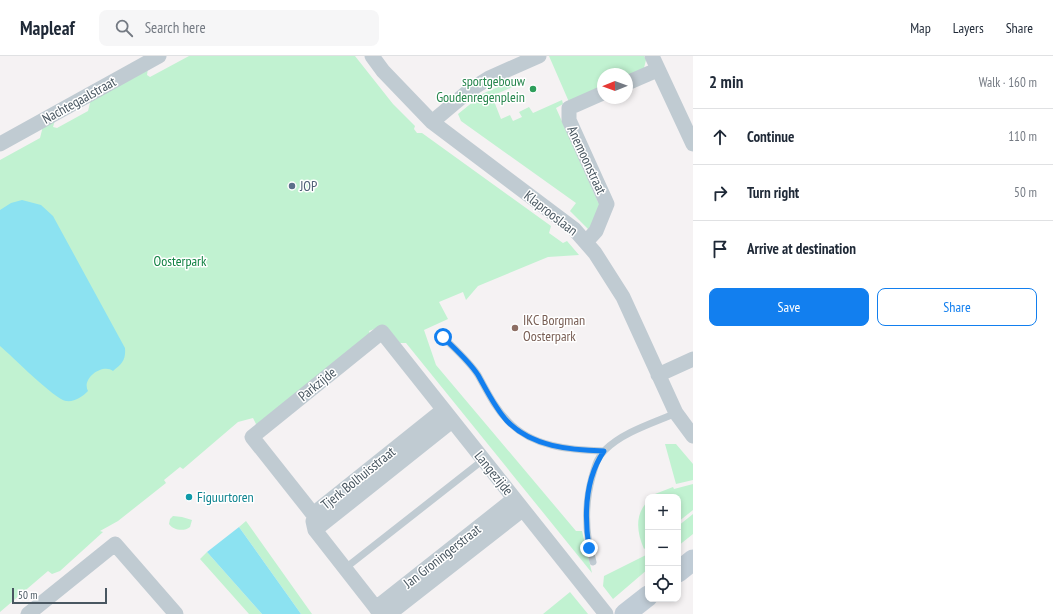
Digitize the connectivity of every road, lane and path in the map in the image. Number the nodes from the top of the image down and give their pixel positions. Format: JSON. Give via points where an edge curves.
{"nodes":[{"id":1,"x":159,"y":56,"type":"edge"},
{"id":2,"x":372,"y":56,"type":"edge"},
{"id":3,"x":539,"y":56,"type":"edge"},
{"id":4,"x":515,"y":61,"type":"edge"},
{"id":5,"x":655,"y":63,"type":"edge"},
{"id":6,"x":633,"y":79,"type":"edge"},
{"id":7,"x":597,"y":96,"type":"edge"},
{"id":8,"x":432,"y":122,"type":"junction"},
{"id":9,"x":0,"y":144,"type":"edge"},
{"id":10,"x":693,"y":144,"type":"edge"},
{"id":11,"x":586,"y":242,"type":"junction"},
{"id":12,"x":382,"y":332,"type":"joint"},
{"id":13,"x":443,"y":337,"type":"dead end"},
{"id":14,"x":693,"y":359,"type":"edge"},
{"id":15,"x":658,"y":375,"type":"junction"},
{"id":16,"x":676,"y":413,"type":"junction"},
{"id":17,"x":447,"y":415,"type":"junction"},
{"id":18,"x":693,"y":436,"type":"edge"},
{"id":19,"x":252,"y":437,"type":"joint"},
{"id":20,"x":604,"y":451,"type":"junction"},
{"id":21,"x":483,"y":460,"type":"junction"},
{"id":22,"x":518,"y":504,"type":"junction"},
{"id":23,"x":312,"y":514,"type":"junction"},
{"id":24,"x":315,"y":530,"type":"junction"},
{"id":25,"x":693,"y":560,"type":"edge"},
{"id":26,"x":593,"y":562,"type":"dead end"},
{"id":27,"x":348,"y":566,"type":"dead end"},
{"id":28,"x":681,"y":570,"type":"edge"},
{"id":29,"x":645,"y":598,"type":"edge"},
{"id":30,"x":381,"y":612,"type":"edge"},
{"id":31,"x":28,"y":614,"type":"edge"},
{"id":32,"x":176,"y":614,"type":"edge"},
{"id":33,"x":606,"y":614,"type":"edge"},
{"id":34,"x":625,"y":614,"type":"edge"}],
"edges":[{"from":1,"to":9,"type":"street","name":"Nachtegaalstraat"},
{"from":2,"to":8,"type":"street","name":"Klaprooslaan"},
{"from":3,"to":4,"type":"street"},
{"from":4,"to":8,"type":"street","via":[[470,90]]},
{"from":5,"to":6,"type":"street"},
{"from":5,"to":10,"type":"street"},
{"from":7,"to":11,"type":"street","name":"Anemoonstraat","via":[[569,108],[568,120],[607,204],[596,231]]},
{"from":8,"to":11,"type":"street","name":"Klaprooslaan","via":[[574,229]]},
{"from":11,"to":15,"type":"street","name":"Klaprooslaan","via":[[623,297]]},
{"from":12,"to":17,"type":"street","name":"Langezijde"},
{"from":12,"to":19,"type":"street","name":"Parkzijde"},
{"from":13,"to":20,"type":"lane","via":[[477,374],[492,401],[508,422],[525,435],[549,445]]},
{"from":14,"to":15,"type":"street"},
{"from":15,"to":16,"type":"street","name":"Klaprooslaan"},
{"from":16,"to":18,"type":"street","name":"Klaprooslaan"},
{"from":16,"to":20,"type":"lane","via":[[626,436]]},
{"from":17,"to":21,"type":"street","name":"Langezijde"},
{"from":17,"to":23,"type":"street","name":"Tjerk Bolhuisstraat"},
{"from":17,"to":24,"type":"street","name":"Tjerk Bolhuisstraat"},
{"from":19,"to":23,"type":"street","name":"Tjerk Bolhuisstraat"},
{"from":20,"to":26,"type":"lane","via":[[596,462],[587,495],[588,542]]},
{"from":21,"to":22,"type":"street","name":"Langezijde"},
{"from":21,"to":27,"type":"lane"},
{"from":22,"to":30,"type":"street","name":"Jan Groningerstraat"},
{"from":22,"to":33,"type":"street","name":"Langezijde"},
{"from":23,"to":24,"type":"street"},
{"from":24,"to":30,"type":"street"},
{"from":25,"to":28,"type":"street"},
{"from":29,"to":34,"type":"street"},
{"from":31,"to":32,"type":"street","via":[[115,544]]}]}
